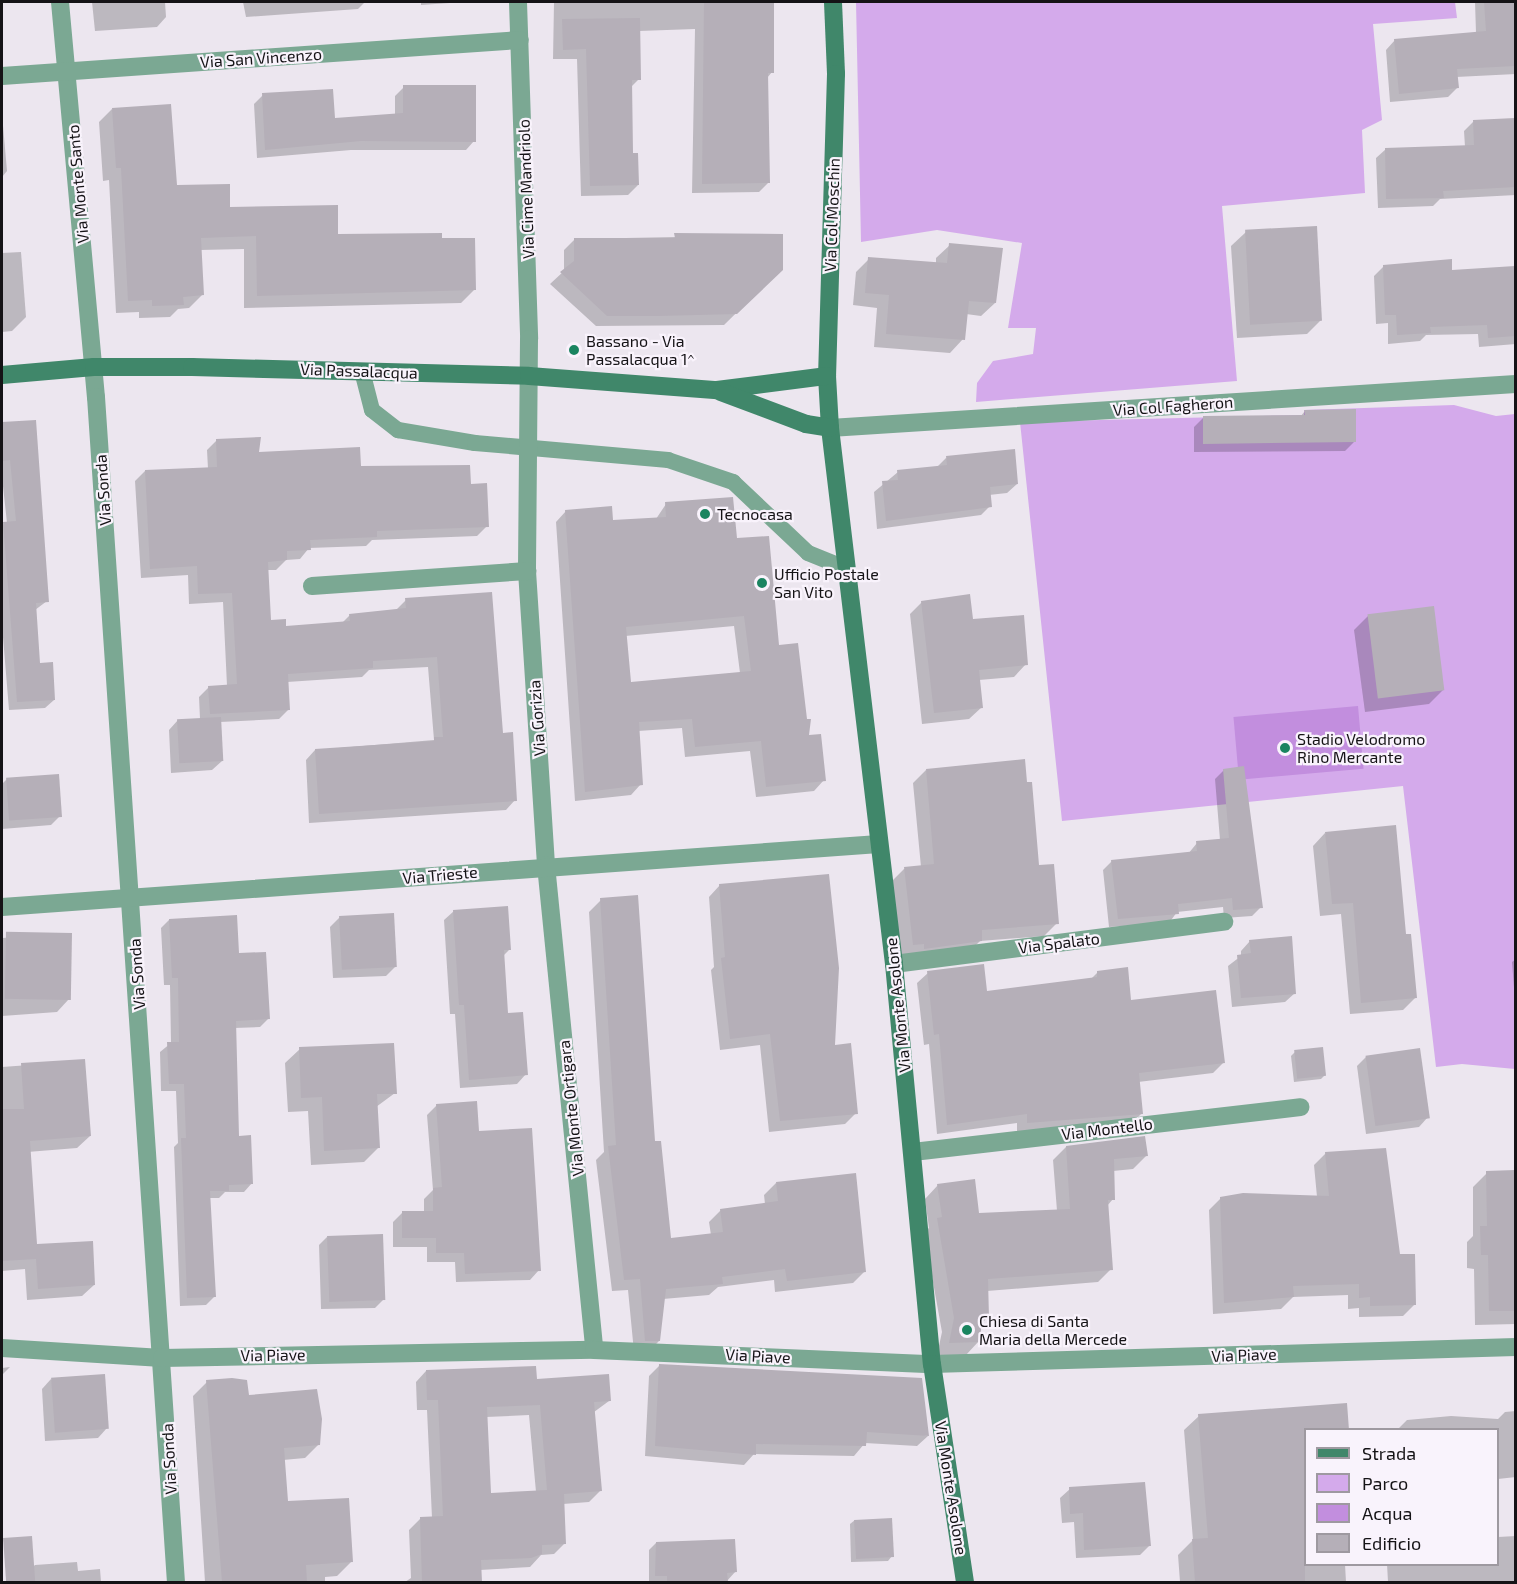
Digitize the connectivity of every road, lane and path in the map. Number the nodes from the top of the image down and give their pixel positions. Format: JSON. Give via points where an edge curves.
{"nodes":[{"id":1,"x":60,"y":2,"type":"edge"},
{"id":2,"x":518,"y":2,"type":"edge"},
{"id":3,"x":833,"y":2,"type":"edge"},
{"id":4,"x":520,"y":40,"type":"junction"},
{"id":5,"x":68,"y":71,"type":"junction"},
{"id":6,"x":2,"y":76,"type":"edge"},
{"id":7,"x":94,"y":367,"type":"junction"},
{"id":8,"x":362,"y":371,"type":"junction"},
{"id":9,"x":2,"y":375,"type":"edge"},
{"id":10,"x":529,"y":376,"type":"junction"},
{"id":11,"x":827,"y":376,"type":"junction"},
{"id":12,"x":1515,"y":384,"type":"edge"},
{"id":13,"x":717,"y":390,"type":"junction"},
{"id":14,"x":830,"y":428,"type":"junction"},
{"id":15,"x":527,"y":448,"type":"junction"},
{"id":16,"x":845,"y":568,"type":"junction"},
{"id":17,"x":527,"y":571,"type":"junction"},
{"id":18,"x":312,"y":586,"type":"dead end"},
{"id":19,"x":879,"y":844,"type":"junction"},
{"id":20,"x":546,"y":865,"type":"junction"},
{"id":21,"x":131,"y":899,"type":"junction"},
{"id":22,"x":2,"y":907,"type":"edge"},
{"id":23,"x":1224,"y":922,"type":"dead end"},
{"id":24,"x":894,"y":964,"type":"junction"},
{"id":25,"x":1300,"y":1107,"type":"dead end"},
{"id":26,"x":913,"y":1152,"type":"junction"},
{"id":27,"x":1515,"y":1347,"type":"edge"},
{"id":28,"x":2,"y":1348,"type":"edge"},
{"id":29,"x":594,"y":1350,"type":"junction"},
{"id":30,"x":162,"y":1358,"type":"junction"},
{"id":31,"x":932,"y":1364,"type":"junction"},
{"id":32,"x":176,"y":1582,"type":"edge"},
{"id":33,"x":965,"y":1582,"type":"edge"}],
"edges":[{"from":1,"to":5,"type":"street","name":"Via Monte Santo"},
{"from":2,"to":4,"type":"street","name":"Via Cime Mandriolo"},
{"from":3,"to":11,"type":"street","name":"Via Col Moschin","via":[[836,74]]},
{"from":4,"to":5,"type":"street","name":"Via San Vincenzo"},
{"from":4,"to":10,"type":"street","name":"Via Cime Mandriolo"},
{"from":5,"to":6,"type":"street","name":"Via San Vincenzo"},
{"from":5,"to":7,"type":"street","name":"Via Monte Santo"},
{"from":7,"to":8,"type":"street","name":"Via Passalacqua"},
{"from":7,"to":9,"type":"street","name":"Via Passalacqua"},
{"from":7,"to":21,"type":"street","name":"Via Sonda"},
{"from":8,"to":10,"type":"street","name":"Via Passalacqua"},
{"from":8,"to":15,"type":"lane","via":[[372,410],[398,430]]},
{"from":10,"to":13,"type":"street","name":"Via Passalacqua"},
{"from":10,"to":15,"type":"street","name":"Via Gorizia"},
{"from":11,"to":13,"type":"street"},
{"from":11,"to":14,"type":"street","name":"Via Col Moschin"},
{"from":12,"to":14,"type":"street","name":"Via Col Fagheron"},
{"from":13,"to":14,"type":"street","via":[[806,424]]},
{"from":14,"to":16,"type":"street","name":"Via Monte Asolone"},
{"from":15,"to":16,"type":"lane","via":[[668,460],[733,482],[808,554]]},
{"from":15,"to":17,"type":"street","name":"Via Gorizia"},
{"from":16,"to":19,"type":"street","name":"Via Monte Asolone"},
{"from":17,"to":18,"type":"street"},
{"from":17,"to":20,"type":"street","name":"Via Gorizia"},
{"from":19,"to":20,"type":"street","name":"Via Trieste"},
{"from":19,"to":24,"type":"street","name":"Via Monte Asolone"},
{"from":20,"to":21,"type":"street","name":"Via Trieste"},
{"from":20,"to":29,"type":"street","name":"Via Monte Ortigara"},
{"from":21,"to":22,"type":"street","name":"Via Trieste"},
{"from":21,"to":30,"type":"street","name":"Via Sonda"},
{"from":23,"to":24,"type":"street","name":"Via Spalato"},
{"from":24,"to":26,"type":"street","name":"Via Monte Asolone"},
{"from":25,"to":26,"type":"street","name":"Via Montello"},
{"from":26,"to":31,"type":"street","name":"Via Monte Asolone"},
{"from":27,"to":31,"type":"street","name":"Via Piave"},
{"from":28,"to":30,"type":"street","name":"Via Piave"},
{"from":29,"to":30,"type":"street","name":"Via Piave"},
{"from":29,"to":31,"type":"street","name":"Via Piave"},
{"from":30,"to":32,"type":"street","name":"Via Sonda"},
{"from":31,"to":33,"type":"street","name":"Via Monte Asolone"}]}
